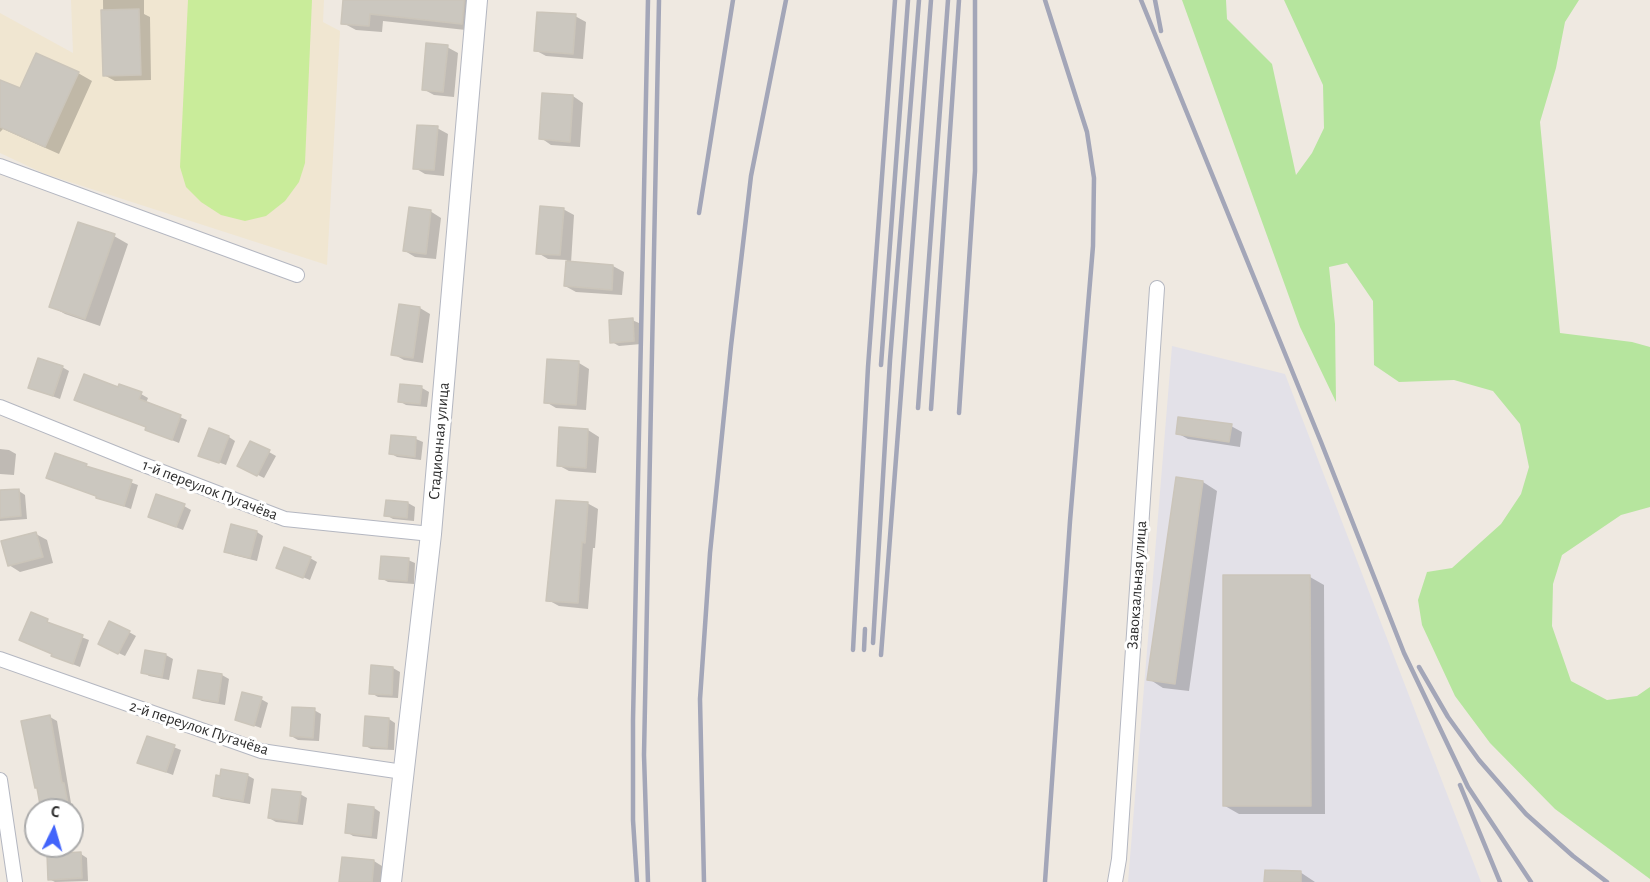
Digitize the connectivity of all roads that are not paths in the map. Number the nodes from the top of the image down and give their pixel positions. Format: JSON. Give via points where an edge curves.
{"nodes":[{"id":1,"x":477,"y":0,"type":"edge"},
{"id":2,"x":0,"y":166,"type":"edge"},
{"id":3,"x":297,"y":275,"type":"dead end"},
{"id":4,"x":1157,"y":288,"type":"dead end"},
{"id":5,"x":0,"y":407,"type":"edge"},
{"id":6,"x":430,"y":534,"type":"junction"},
{"id":7,"x":0,"y":659,"type":"edge"},
{"id":8,"x":404,"y":772,"type":"junction"},
{"id":9,"x":0,"y":780,"type":"edge"},
{"id":10,"x":15,"y":882,"type":"edge"},
{"id":11,"x":391,"y":882,"type":"edge"},
{"id":12,"x":1115,"y":882,"type":"edge"}],
"edges":[{"from":1,"to":6,"type":"street","name":"Стадионная улица"},
{"from":2,"to":3,"type":"street"},
{"from":4,"to":12,"type":"street","name":"Завокзальная улица"},
{"from":5,"to":6,"type":"street","name":"1-й переулок Пугачёва","via":[[285,519]]},
{"from":6,"to":8,"type":"street","name":"Стадионная улица"},
{"from":7,"to":8,"type":"street","name":"2-й переулок Пугачёва","via":[[261,751]]},
{"from":8,"to":11,"type":"street","name":"Стадионная улица"},
{"from":9,"to":10,"type":"street"}]}
